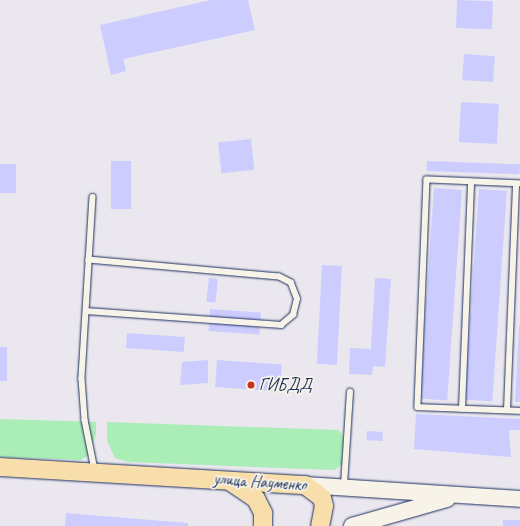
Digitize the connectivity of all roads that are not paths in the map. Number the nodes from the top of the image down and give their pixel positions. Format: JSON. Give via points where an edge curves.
{"nodes":[{"id":1,"x":471,"y":182,"type":"junction"},
{"id":2,"x":518,"y":184,"type":"edge"},
{"id":3,"x":93,"y":197,"type":"dead end"},
{"id":4,"x":89,"y":260,"type":"junction"},
{"id":5,"x":86,"y":311,"type":"junction"},
{"id":6,"x":350,"y":392,"type":"dead end"},
{"id":7,"x":462,"y":409,"type":"junction"},
{"id":8,"x":507,"y":410,"type":"junction"},
{"id":9,"x":520,"y":411,"type":"edge"},
{"id":10,"x":0,"y":467,"type":"edge"},
{"id":11,"x":96,"y":471,"type":"junction"},
{"id":12,"x":229,"y":480,"type":"junction"},
{"id":13,"x":269,"y":483,"type":"junction"},
{"id":14,"x":306,"y":485,"type":"junction"},
{"id":15,"x":344,"y":488,"type":"junction"},
{"id":16,"x":456,"y":496,"type":"junction"},
{"id":17,"x":520,"y":500,"type":"edge"},
{"id":18,"x":261,"y":513,"type":"edge"},
{"id":19,"x":276,"y":526,"type":"edge"},
{"id":20,"x":320,"y":526,"type":"edge"},
{"id":21,"x":352,"y":526,"type":"edge"}],
"edges":[{"from":1,"to":2,"type":"lane"},
{"from":1,"to":7,"type":"lane"},
{"from":1,"to":7,"type":"lane","via":[[427,180],[418,407]]},
{"from":2,"to":8,"type":"lane"},
{"from":3,"to":4,"type":"lane"},
{"from":4,"to":5,"type":"lane"},
{"from":4,"to":5,"type":"lane","via":[[279,277],[291,283],[297,299],[293,315],[281,325]]},
{"from":5,"to":11,"type":"lane","via":[[83,393]]},
{"from":6,"to":15,"type":"lane"},
{"from":7,"to":8,"type":"lane"},
{"from":8,"to":9,"type":"lane"},
{"from":10,"to":11,"type":"main road","name":"улица Науменко"},
{"from":11,"to":12,"type":"main road","name":"улица Науменко"},
{"from":12,"to":13,"type":"main road","name":"улица Науменко"},
{"from":12,"to":18,"type":"main road"},
{"from":13,"to":14,"type":"main road","name":"улица Науменко"},
{"from":13,"to":18,"type":"main road"},
{"from":14,"to":15,"type":"main road","name":"улица Науменко"},
{"from":14,"to":20,"type":"main road","via":[[323,502]]},
{"from":15,"to":16,"type":"main road","name":"улица Науменко"},
{"from":16,"to":17,"type":"main road","name":"улица Науменко"},
{"from":16,"to":21,"type":"main road"},
{"from":18,"to":19,"type":"main road"}]}
